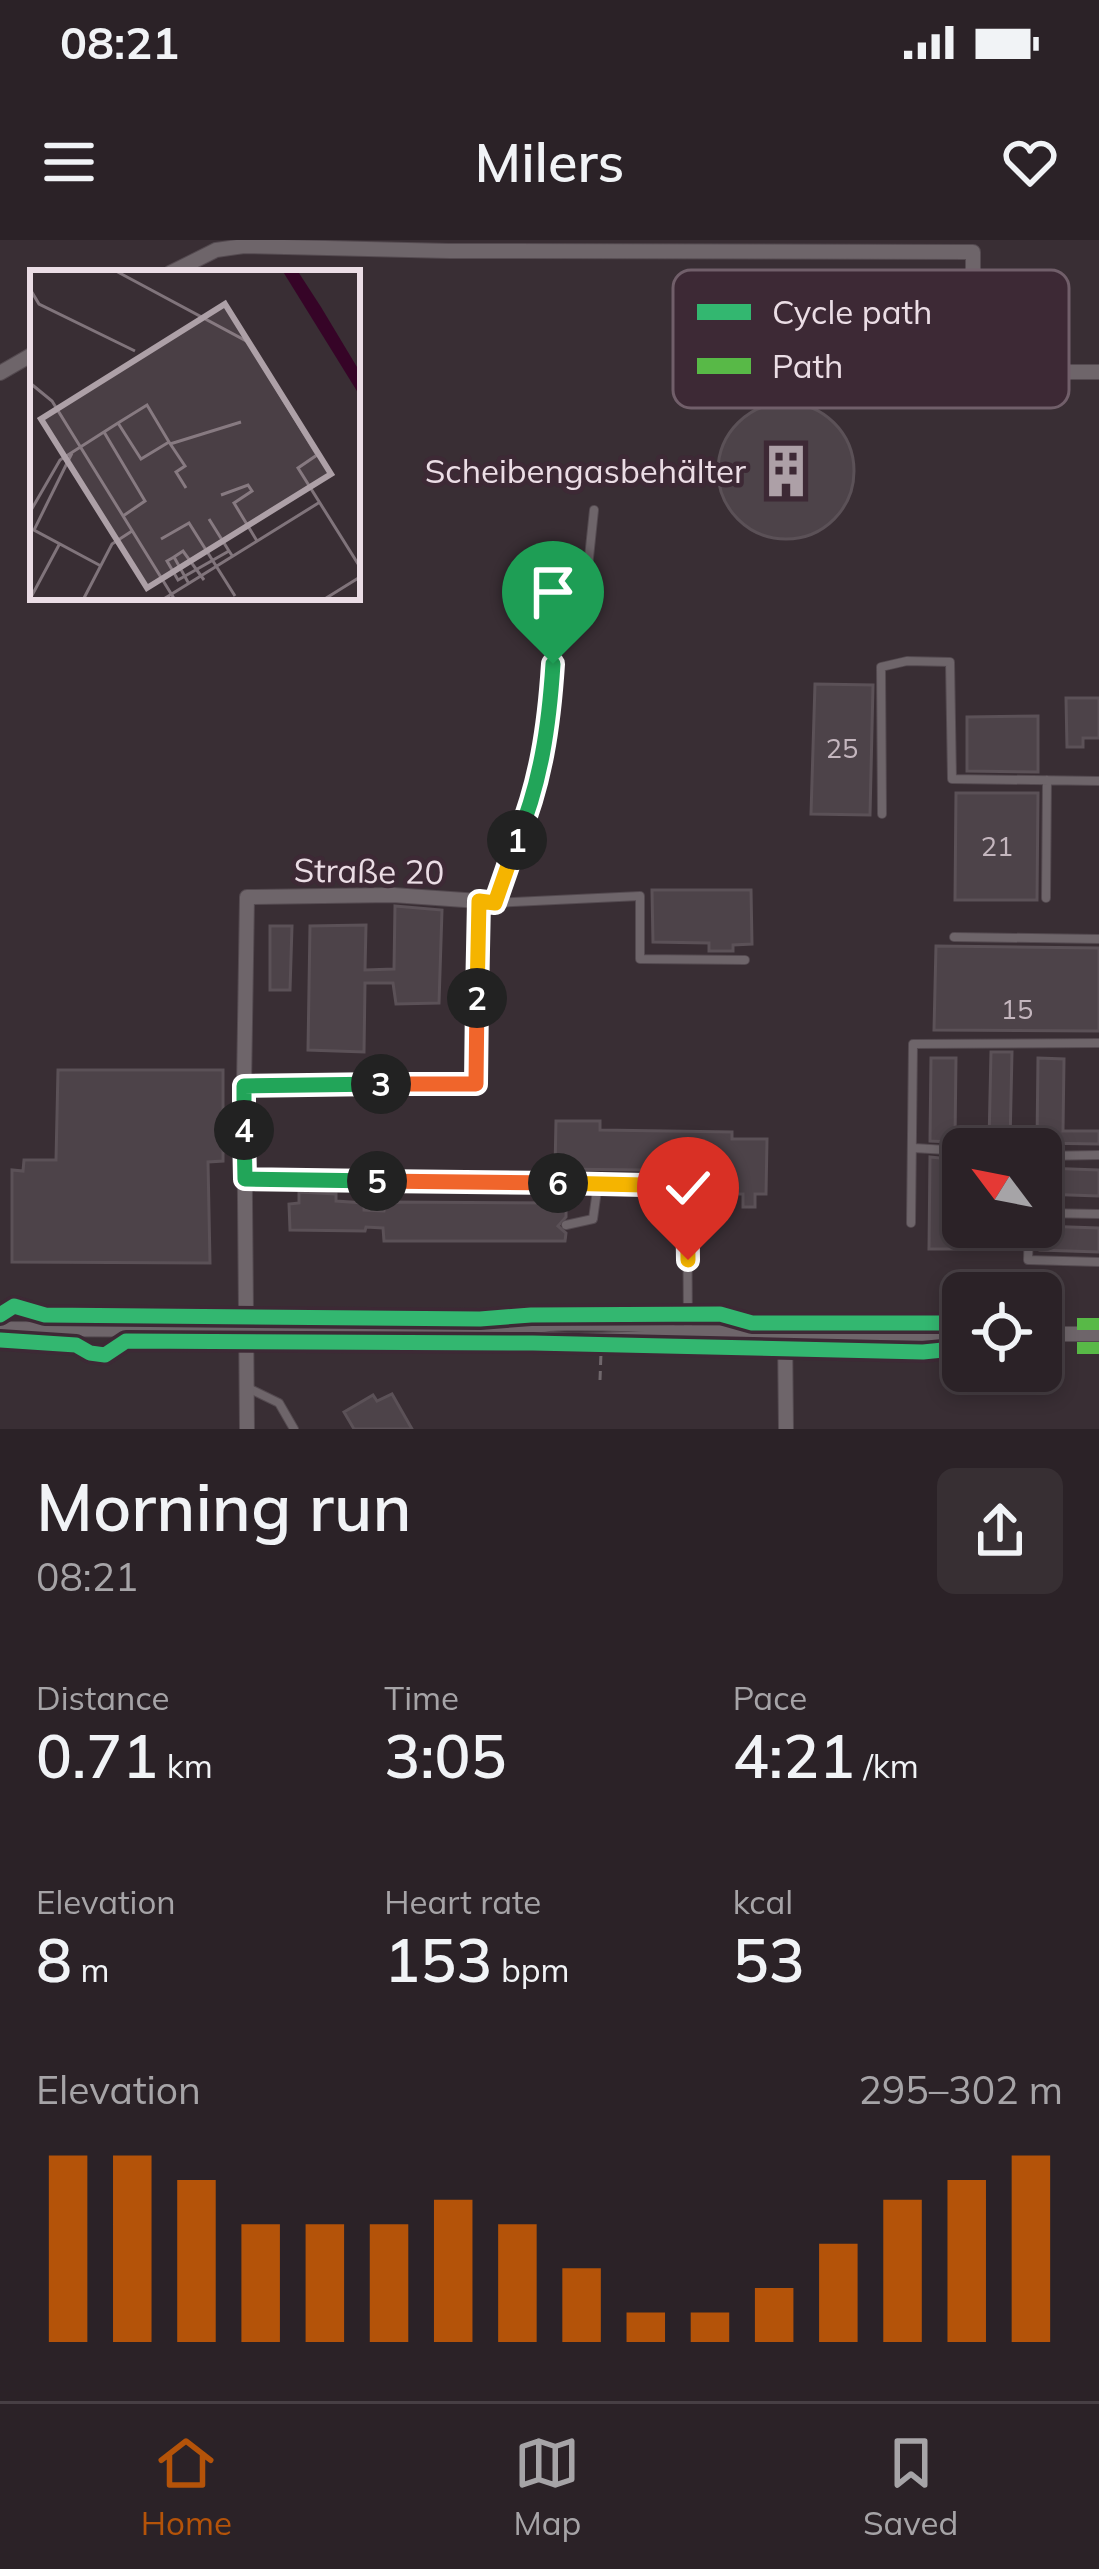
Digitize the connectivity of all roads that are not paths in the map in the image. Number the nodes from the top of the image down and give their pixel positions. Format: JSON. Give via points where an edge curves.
{"nodes":[{"id":1,"x":915,"y":246,"type":"edge"},
{"id":2,"x":176,"y":270,"type":"edge"},
{"id":3,"x":973,"y":270,"type":"edge"},
{"id":4,"x":30,"y":356,"type":"edge"},
{"id":5,"x":0,"y":374,"type":"edge"},
{"id":6,"x":593,"y":510,"type":"dead end"},
{"id":7,"x":1047,"y":781,"type":"junction"},
{"id":8,"x":1099,"y":781,"type":"edge"},
{"id":9,"x":882,"y":814,"type":"dead end"},
{"id":10,"x":1046,"y":898,"type":"dead end"},
{"id":11,"x":487,"y":902,"type":"junction"},
{"id":12,"x":954,"y":937,"type":"dead end"},
{"id":13,"x":1099,"y":939,"type":"edge"},
{"id":14,"x":745,"y":960,"type":"dead end"},
{"id":15,"x":1099,"y":1042,"type":"edge"},
{"id":16,"x":244,"y":1086,"type":"junction"},
{"id":17,"x":914,"y":1148,"type":"junction"},
{"id":18,"x":942,"y":1150,"type":"edge"},
{"id":19,"x":1099,"y":1155,"type":"edge"},
{"id":20,"x":1062,"y":1156,"type":"edge"},
{"id":21,"x":245,"y":1179,"type":"junction"},
{"id":22,"x":598,"y":1183,"type":"junction"},
{"id":23,"x":1062,"y":1214,"type":"edge"},
{"id":24,"x":1099,"y":1214,"type":"edge"},
{"id":25,"x":910,"y":1223,"type":"dead end"},
{"id":26,"x":566,"y":1225,"type":"dead end"},
{"id":27,"x":1028,"y":1248,"type":"edge"},
{"id":28,"x":1099,"y":1262,"type":"edge"},
{"id":29,"x":0,"y":1328,"type":"edge"},
{"id":30,"x":245,"y":1331,"type":"junction"},
{"id":31,"x":680,"y":1332,"type":"junction"},
{"id":32,"x":785,"y":1333,"type":"junction"},
{"id":33,"x":942,"y":1334,"type":"edge"},
{"id":34,"x":1062,"y":1334,"type":"edge"},
{"id":35,"x":1099,"y":1334,"type":"edge"},
{"id":36,"x":246,"y":1387,"type":"junction"},
{"id":37,"x":247,"y":1429,"type":"edge"},
{"id":38,"x":294,"y":1429,"type":"edge"},
{"id":39,"x":786,"y":1429,"type":"edge"}],
"edges":[{"from":1,"to":2,"type":"street","via":[[244,246]]},
{"from":1,"to":3,"type":"street","via":[[973,252]]},
{"from":4,"to":5,"type":"street"},
{"from":6,"to":11,"type":"lane","via":[[586,586],[563,620],[553,664],[537,792]]},
{"from":7,"to":8,"type":"lane"},
{"from":7,"to":9,"type":"lane","via":[[952,779],[950,662],[908,661],[881,668]]},
{"from":7,"to":10,"type":"lane"},
{"from":11,"to":14,"type":"lane","via":[[640,896],[640,958]]},
{"from":11,"to":16,"type":"street","name":"Straße 20","via":[[476,1084]]},
{"from":11,"to":16,"type":"street","name":"Straße 20","via":[[248,897]]},
{"from":12,"to":13,"type":"lane"},
{"from":15,"to":17,"type":"lane","via":[[913,1044]]},
{"from":16,"to":21,"type":"street","name":"Straße 20"},
{"from":17,"to":18,"type":"lane"},
{"from":17,"to":25,"type":"lane"},
{"from":19,"to":20,"type":"lane"},
{"from":21,"to":22,"type":"lane"},
{"from":21,"to":30,"type":"street","name":"Straße 20"},
{"from":22,"to":26,"type":"lane","via":[[593,1219]]},
{"from":22,"to":31,"type":"lane","via":[[687,1186]]},
{"from":23,"to":24,"type":"lane"},
{"from":27,"to":28,"type":"lane","via":[[1028,1260]]},
{"from":29,"to":30,"type":"street"},
{"from":30,"to":31,"type":"street","via":[[573,1338]]},
{"from":30,"to":36,"type":"street","name":"Straße 20"},
{"from":31,"to":32,"type":"street"},
{"from":32,"to":33,"type":"street"},
{"from":32,"to":39,"type":"street"},
{"from":34,"to":35,"type":"street"},
{"from":36,"to":37,"type":"street","name":"Straße 20"},
{"from":36,"to":38,"type":"lane","via":[[279,1402]]}]}
